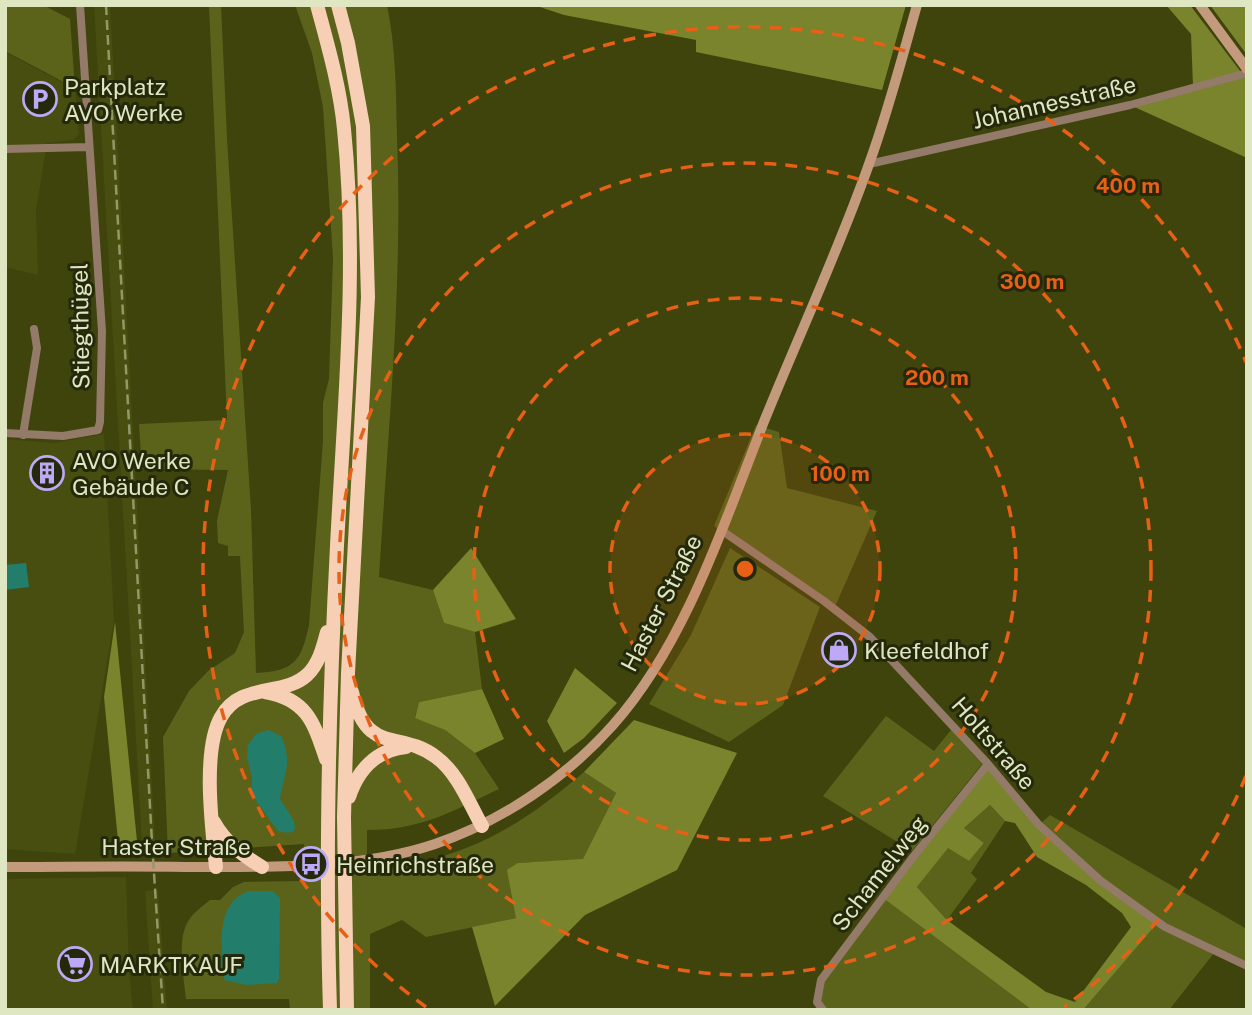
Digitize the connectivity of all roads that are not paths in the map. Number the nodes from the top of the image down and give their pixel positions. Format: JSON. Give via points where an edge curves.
{"nodes":[{"id":1,"x":80,"y":5,"type":"edge"},
{"id":2,"x":317,"y":5,"type":"edge"},
{"id":3,"x":338,"y":5,"type":"edge"},
{"id":4,"x":917,"y":5,"type":"edge"},
{"id":5,"x":1200,"y":5,"type":"edge"},
{"id":6,"x":1247,"y":71,"type":"edge"},
{"id":7,"x":89,"y":147,"type":"junction"},
{"id":8,"x":5,"y":149,"type":"edge"},
{"id":9,"x":869,"y":164,"type":"junction"},
{"id":10,"x":34,"y":329,"type":"dead end"},
{"id":11,"x":5,"y":433,"type":"edge"},
{"id":12,"x":23,"y":435,"type":"junction"},
{"id":13,"x":721,"y":530,"type":"junction"},
{"id":14,"x":334,"y":607,"type":"junction"},
{"id":15,"x":348,"y":673,"type":"junction"},
{"id":16,"x":260,"y":691,"type":"junction"},
{"id":17,"x":411,"y":746,"type":"junction"},
{"id":18,"x":988,"y":764,"type":"junction"},
{"id":19,"x":329,"y":768,"type":"junction"},
{"id":20,"x":344,"y":817,"type":"junction"},
{"id":21,"x":213,"y":820,"type":"junction"},
{"id":22,"x":482,"y":825,"type":"junction"},
{"id":23,"x":5,"y":867,"type":"edge"},
{"id":24,"x":216,"y":867,"type":"junction"},
{"id":25,"x":262,"y":867,"type":"junction"},
{"id":26,"x":1247,"y":966,"type":"edge"},
{"id":27,"x":330,"y":1010,"type":"edge"},
{"id":28,"x":347,"y":1010,"type":"edge"},
{"id":29,"x":823,"y":1010,"type":"edge"}],
"edges":[{"from":1,"to":7,"type":"street","name":"Stiegthügel"},
{"from":2,"to":14,"type":"highway","via":[[344,128],[350,298]]},
{"from":3,"to":15,"type":"highway","via":[[363,127],[368,272]]},
{"from":4,"to":9,"type":"main road","name":"Haster Straße"},
{"from":5,"to":6,"type":"main road"},
{"from":6,"to":9,"type":"street","name":"Johannesstraße","via":[[1130,105]]},
{"from":7,"to":8,"type":"street"},
{"from":7,"to":12,"type":"street","name":"Stiegthügel","via":[[103,331],[98,430],[63,436]]},
{"from":9,"to":13,"type":"main road","name":"Haster Straße"},
{"from":10,"to":12,"type":"street","name":"Stiegthügel","via":[[37,348]]},
{"from":11,"to":12,"type":"street","name":"Stiegthügel"},
{"from":13,"to":18,"type":"street","name":"Holtstraße","via":[[870,637]]},
{"from":13,"to":22,"type":"main road","name":"Haster Straße","via":[[662,659],[612,727],[564,772]]},
{"from":14,"to":16,"type":"highway","via":[[318,659],[306,676]]},
{"from":14,"to":19,"type":"highway"},
{"from":15,"to":17,"type":"highway","via":[[363,722],[391,741]]},
{"from":15,"to":20,"type":"highway"},
{"from":16,"to":19,"type":"highway","via":[[278,694],[305,711]]},
{"from":16,"to":21,"type":"highway","via":[[232,702],[213,734]]},
{"from":17,"to":20,"type":"highway","via":[[396,748],[366,765],[355,781]]},
{"from":17,"to":22,"type":"highway","via":[[437,758],[454,776]]},
{"from":18,"to":26,"type":"street","name":"Holtstraße","via":[[1039,825],[1101,881],[1165,927]]},
{"from":18,"to":29,"type":"street","name":"Schamelweg","via":[[821,980],[817,1002]]},
{"from":19,"to":27,"type":"highway"},
{"from":20,"to":28,"type":"highway"},
{"from":21,"to":24,"type":"highway"},
{"from":21,"to":25,"type":"highway","via":[[235,848]]},
{"from":22,"to":25,"type":"main road","name":"Haster Straße","via":[[434,845],[385,857]]},
{"from":23,"to":24,"type":"main road","name":"Haster Straße"},
{"from":24,"to":25,"type":"main road","name":"Haster Straße"}]}
